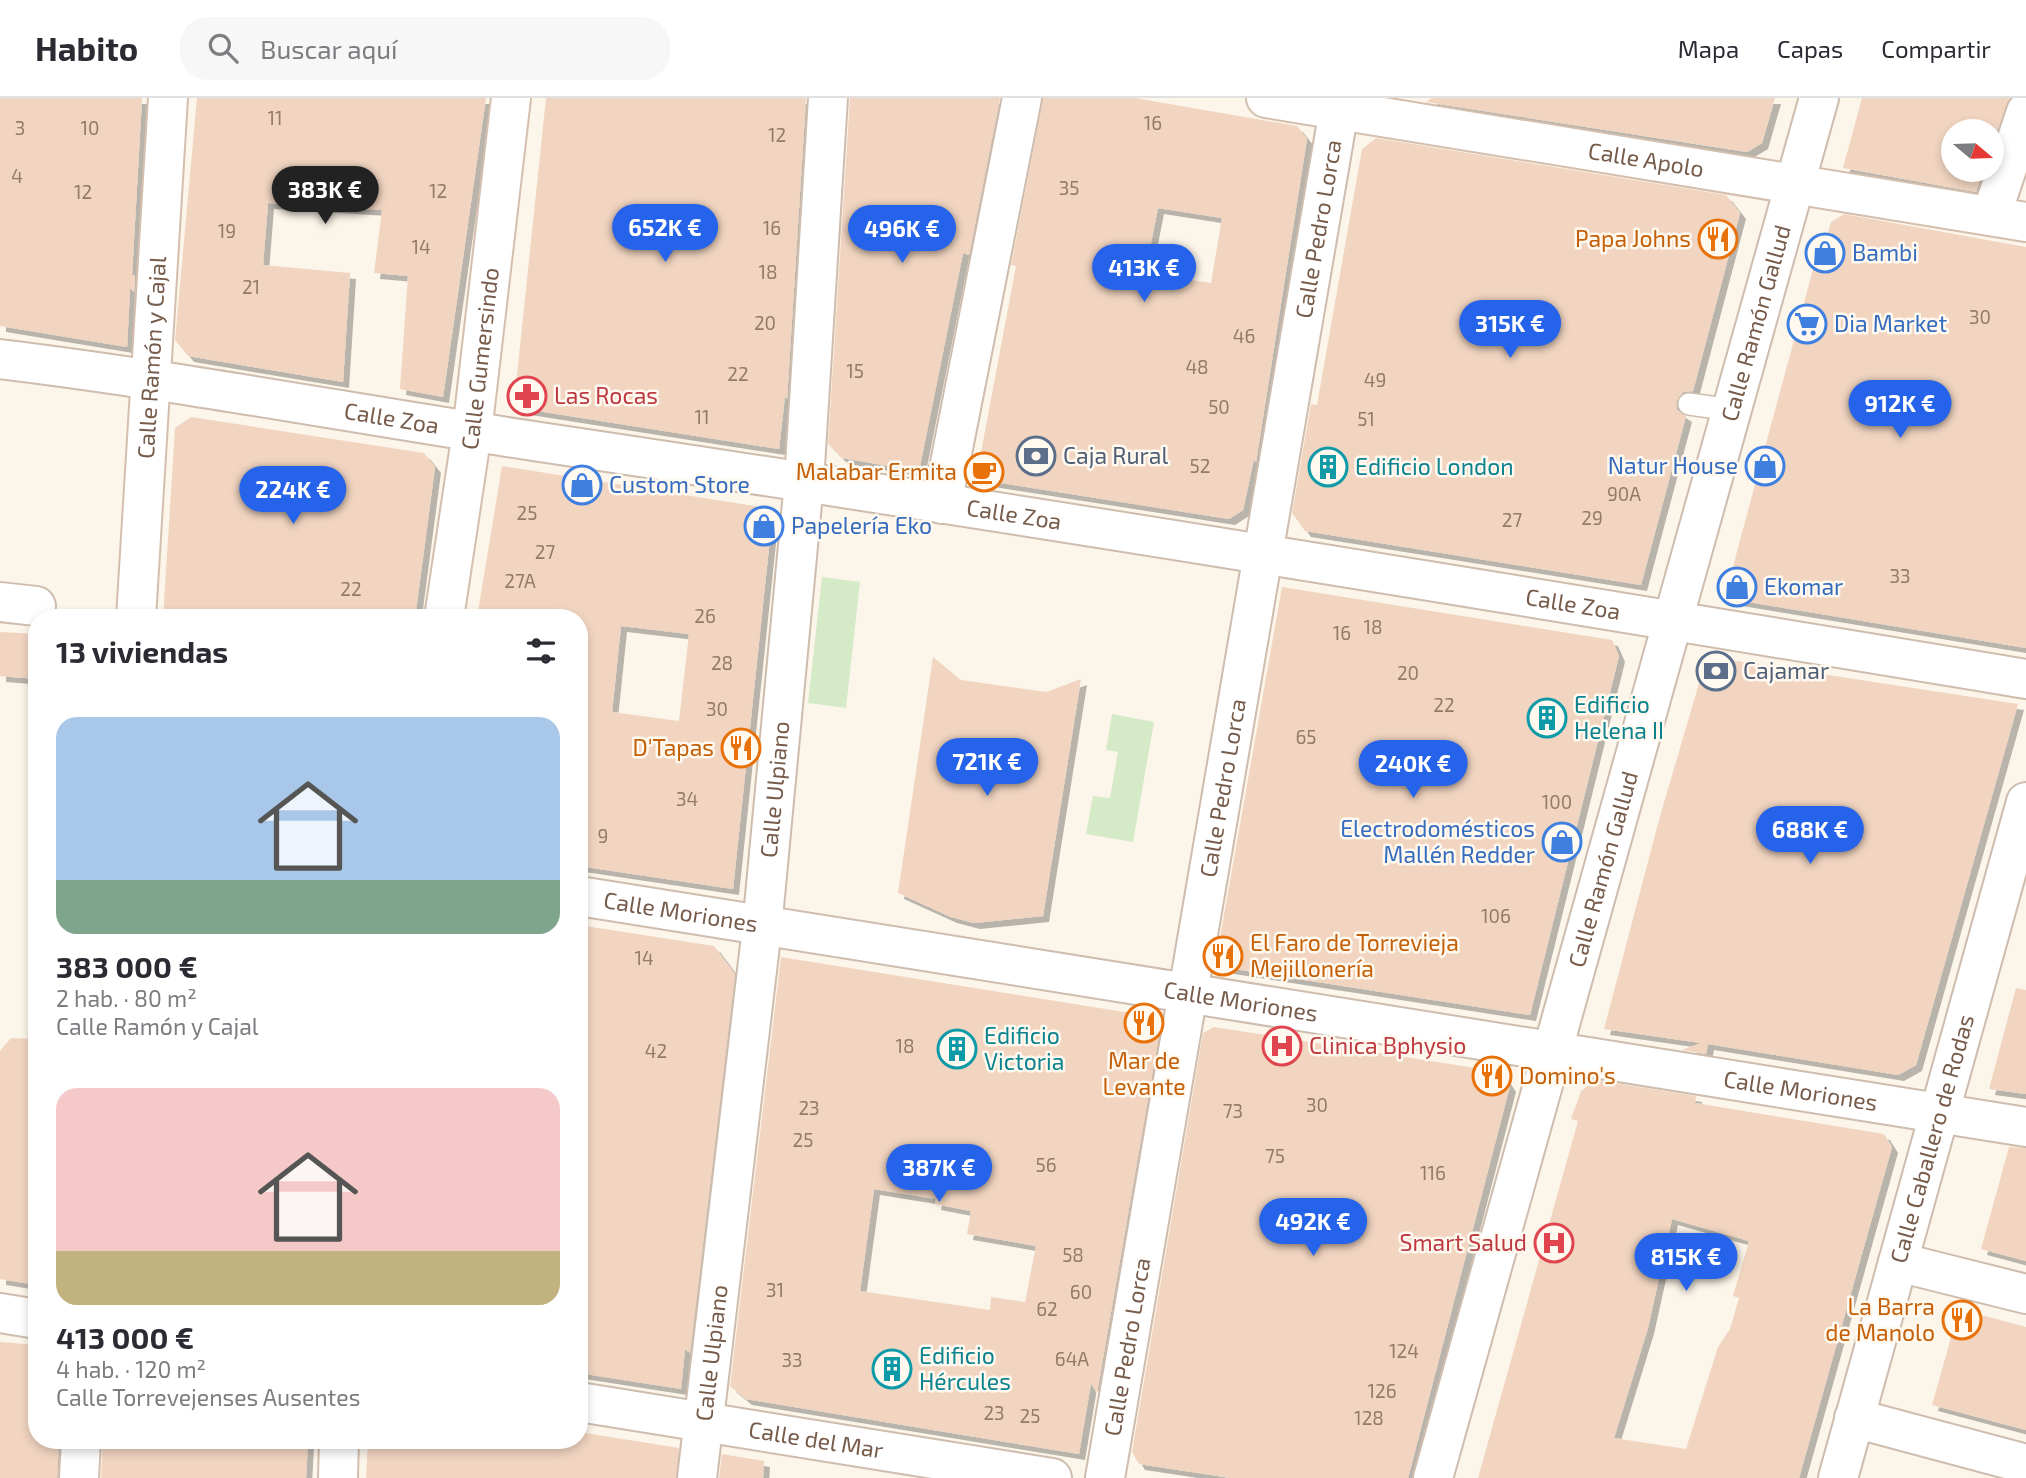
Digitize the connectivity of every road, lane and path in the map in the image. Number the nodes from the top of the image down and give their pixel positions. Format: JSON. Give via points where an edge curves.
{"nodes":[{"id":1,"x":168,"y":98,"type":"edge"},
{"id":2,"x":511,"y":98,"type":"edge"},
{"id":3,"x":828,"y":98,"type":"edge"},
{"id":4,"x":1022,"y":98,"type":"edge"},
{"id":5,"x":1266,"y":98,"type":"edge"},
{"id":6,"x":1819,"y":98,"type":"edge"},
{"id":7,"x":1340,"y":105,"type":"edge"},
{"id":8,"x":2026,"y":112,"type":"edge"},
{"id":9,"x":1796,"y":184,"type":"junction"},
{"id":10,"x":2009,"y":219,"type":"edge"},
{"id":11,"x":0,"y":359,"type":"edge"},
{"id":12,"x":151,"y":377,"type":"junction"},
{"id":13,"x":1689,"y":404,"type":"dead end"},
{"id":14,"x":1732,"y":410,"type":"junction"},
{"id":15,"x":472,"y":432,"type":"junction"},
{"id":16,"x":804,"y":482,"type":"junction"},
{"id":17,"x":942,"y":504,"type":"junction"},
{"id":18,"x":1264,"y":556,"type":"junction"},
{"id":19,"x":137,"y":609,"type":"edge"},
{"id":20,"x":445,"y":609,"type":"edge"},
{"id":21,"x":1673,"y":621,"type":"junction"},
{"id":22,"x":2026,"y":679,"type":"edge"},
{"id":23,"x":2026,"y":802,"type":"edge"},
{"id":24,"x":588,"y":899,"type":"edge"},
{"id":25,"x":762,"y":928,"type":"junction"},
{"id":26,"x":1189,"y":994,"type":"junction"},
{"id":27,"x":1553,"y":1051,"type":"junction"},
{"id":28,"x":1939,"y":1114,"type":"junction"},
{"id":29,"x":2026,"y":1127,"type":"edge"},
{"id":30,"x":1898,"y":1262,"type":"junction"},
{"id":31,"x":2026,"y":1294,"type":"edge"},
{"id":32,"x":0,"y":1313,"type":"edge"},
{"id":33,"x":28,"y":1318,"type":"edge"},
{"id":34,"x":588,"y":1403,"type":"edge"},
{"id":35,"x":1854,"y":1418,"type":"junction"},
{"id":36,"x":703,"y":1421,"type":"junction"},
{"id":37,"x":81,"y":1449,"type":"edge"},
{"id":38,"x":339,"y":1449,"type":"edge"},
{"id":39,"x":2026,"y":1464,"type":"edge"},
{"id":40,"x":79,"y":1478,"type":"edge"},
{"id":41,"x":338,"y":1478,"type":"edge"},
{"id":42,"x":697,"y":1478,"type":"edge"},
{"id":43,"x":1052,"y":1478,"type":"edge"},
{"id":44,"x":1105,"y":1478,"type":"edge"},
{"id":45,"x":1433,"y":1478,"type":"edge"},
{"id":46,"x":1838,"y":1478,"type":"edge"}],
"edges":[{"from":1,"to":12,"type":"street","name":"Calle Ramón y Cajal"},
{"from":2,"to":15,"type":"street","name":"Calle Gumersindo"},
{"from":3,"to":16,"type":"street","name":"Calle Ulpiano"},
{"from":4,"to":17,"type":"street"},
{"from":5,"to":7,"type":"street","name":"Calle Apolo"},
{"from":6,"to":9,"type":"street","name":"Calle Ramón Gallud"},
{"from":7,"to":9,"type":"street","name":"Calle Apolo"},
{"from":7,"to":18,"type":"street","name":"Calle Pedro Lorca"},
{"from":8,"to":10,"type":"street"},
{"from":9,"to":10,"type":"street","name":"Calle Apolo"},
{"from":9,"to":14,"type":"street","name":"Calle Ramón Gallud"},
{"from":11,"to":12,"type":"street","name":"Calle Zoa"},
{"from":12,"to":15,"type":"street","name":"Calle Zoa"},
{"from":12,"to":19,"type":"street","name":"Calle Ramón y Cajal"},
{"from":13,"to":14,"type":"lane"},
{"from":14,"to":21,"type":"street","name":"Calle Ramón Gallud"},
{"from":15,"to":16,"type":"street","name":"Calle Zoa"},
{"from":15,"to":20,"type":"street","name":"Calle Gumersindo"},
{"from":16,"to":17,"type":"street","name":"Calle Zoa"},
{"from":16,"to":25,"type":"street","name":"Calle Ulpiano"},
{"from":17,"to":18,"type":"street","name":"Calle Zoa"},
{"from":18,"to":21,"type":"street","name":"Calle Zoa"},
{"from":18,"to":26,"type":"street","name":"Calle Pedro Lorca"},
{"from":21,"to":22,"type":"street","name":"Calle Zoa"},
{"from":21,"to":27,"type":"street","name":"Calle Ramón Gallud"},
{"from":23,"to":28,"type":"street","name":"Calle Caballero de Rodas"},
{"from":24,"to":25,"type":"street","name":"Calle Moriones"},
{"from":25,"to":26,"type":"street","name":"Calle Moriones"},
{"from":25,"to":36,"type":"street","name":"Calle Ulpiano"},
{"from":26,"to":27,"type":"street","name":"Calle Moriones"},
{"from":26,"to":44,"type":"street","name":"Calle Pedro Lorca"},
{"from":27,"to":28,"type":"street","name":"Calle Moriones"},
{"from":27,"to":45,"type":"street","name":"Calle Ramón Gallud"},
{"from":28,"to":29,"type":"street","name":"Calle Moriones"},
{"from":28,"to":30,"type":"street","name":"Calle Caballero de Rodas"},
{"from":30,"to":31,"type":"street"},
{"from":30,"to":35,"type":"street","name":"Calle Caballero de Rodas"},
{"from":32,"to":33,"type":"street"},
{"from":34,"to":36,"type":"street","name":"Calle del Mar"},
{"from":35,"to":39,"type":"street"},
{"from":35,"to":46,"type":"street","name":"Calle Caballero de Rodas"},
{"from":36,"to":42,"type":"street","name":"Calle Ulpiano"},
{"from":36,"to":43,"type":"street","name":"Calle del Mar"},
{"from":37,"to":40,"type":"street"},
{"from":38,"to":41,"type":"street"}]}
